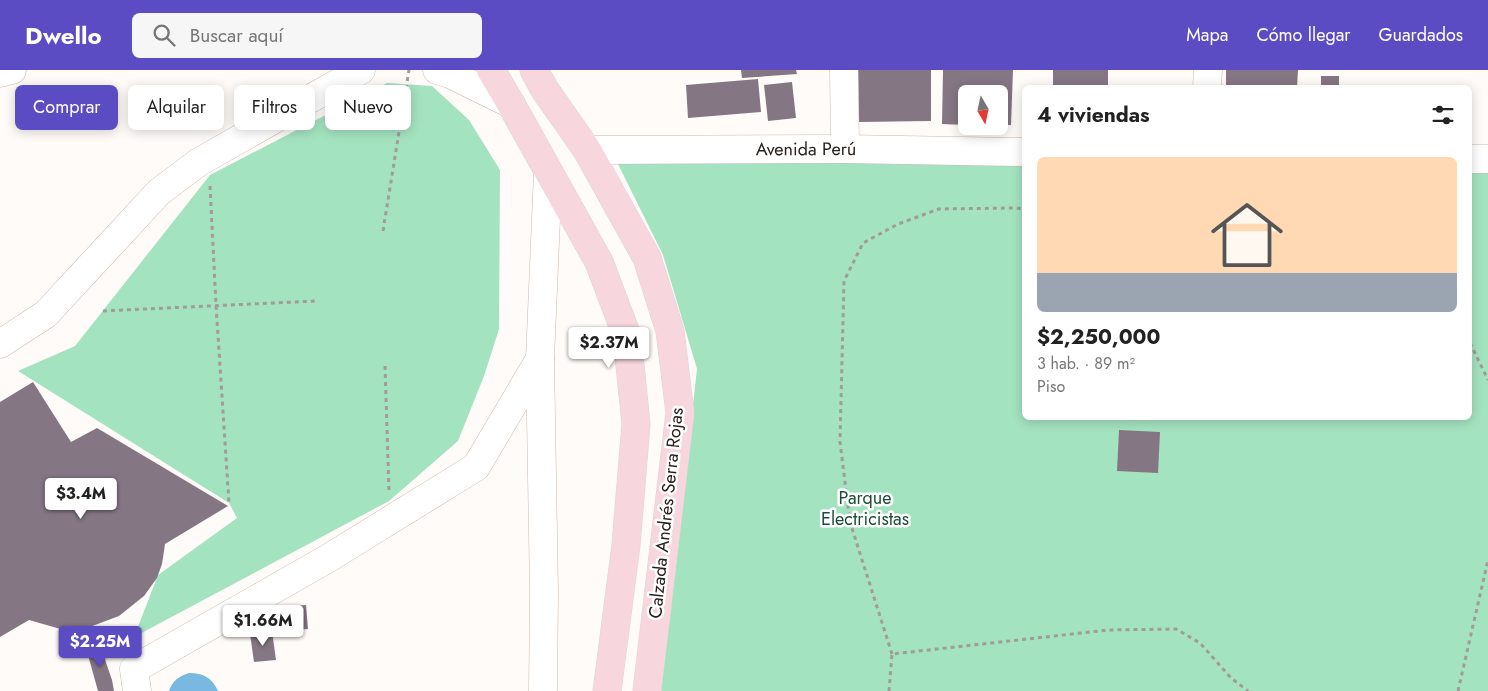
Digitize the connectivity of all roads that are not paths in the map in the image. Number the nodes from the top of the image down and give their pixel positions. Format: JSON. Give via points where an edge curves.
{"nodes":[{"id":1,"x":12,"y":70,"type":"edge"},
{"id":2,"x":361,"y":70,"type":"edge"},
{"id":3,"x":436,"y":70,"type":"edge"},
{"id":4,"x":490,"y":70,"type":"edge"},
{"id":5,"x":534,"y":70,"type":"edge"},
{"id":6,"x":844,"y":70,"type":"edge"},
{"id":7,"x":1208,"y":70,"type":"edge"},
{"id":8,"x":0,"y":73,"type":"edge"},
{"id":9,"x":1207,"y":85,"type":"edge"},
{"id":10,"x":511,"y":104,"type":"junction"},
{"id":11,"x":845,"y":148,"type":"junction"},
{"id":12,"x":587,"y":150,"type":"junction"},
{"id":13,"x":1022,"y":152,"type":"edge"},
{"id":14,"x":1472,"y":159,"type":"edge"},
{"id":15,"x":1488,"y":159,"type":"edge"},
{"id":16,"x":548,"y":172,"type":"junction"},
{"id":17,"x":0,"y":344,"type":"edge"},
{"id":18,"x":540,"y":359,"type":"junction"},
{"id":19,"x":137,"y":691,"type":"edge"},
{"id":20,"x":543,"y":691,"type":"edge"},
{"id":21,"x":607,"y":691,"type":"edge"},
{"id":22,"x":647,"y":691,"type":"edge"}],
"edges":[{"from":1,"to":8,"type":"street"},
{"from":2,"to":17,"type":"street","via":[[199,162],[159,192],[46,314]]},
{"from":3,"to":10,"type":"street"},
{"from":4,"to":10,"type":"main road","name":"Calzada Andrés Serra Rojas"},
{"from":5,"to":12,"type":"main road","name":"Calzada Andrés Serra Rojas"},
{"from":6,"to":11,"type":"street"},
{"from":7,"to":9,"type":"street"},
{"from":10,"to":16,"type":"main road","name":"Calzada Andrés Serra Rojas"},
{"from":11,"to":12,"type":"street","name":"Avenida Perú"},
{"from":11,"to":13,"type":"street","name":"Avenida Perú"},
{"from":12,"to":22,"type":"main road","name":"Calzada Andrés Serra Rojas","via":[[647,258],[670,331],[680,413]]},
{"from":14,"to":15,"type":"street"},
{"from":16,"to":18,"type":"street"},
{"from":16,"to":21,"type":"main road","name":"Calzada Andrés Serra Rojas","via":[[599,262],[627,336],[636,424],[626,546]]},
{"from":18,"to":19,"type":"street","via":[[476,467],[318,564],[134,669]]},
{"from":18,"to":20,"type":"street"}]}
